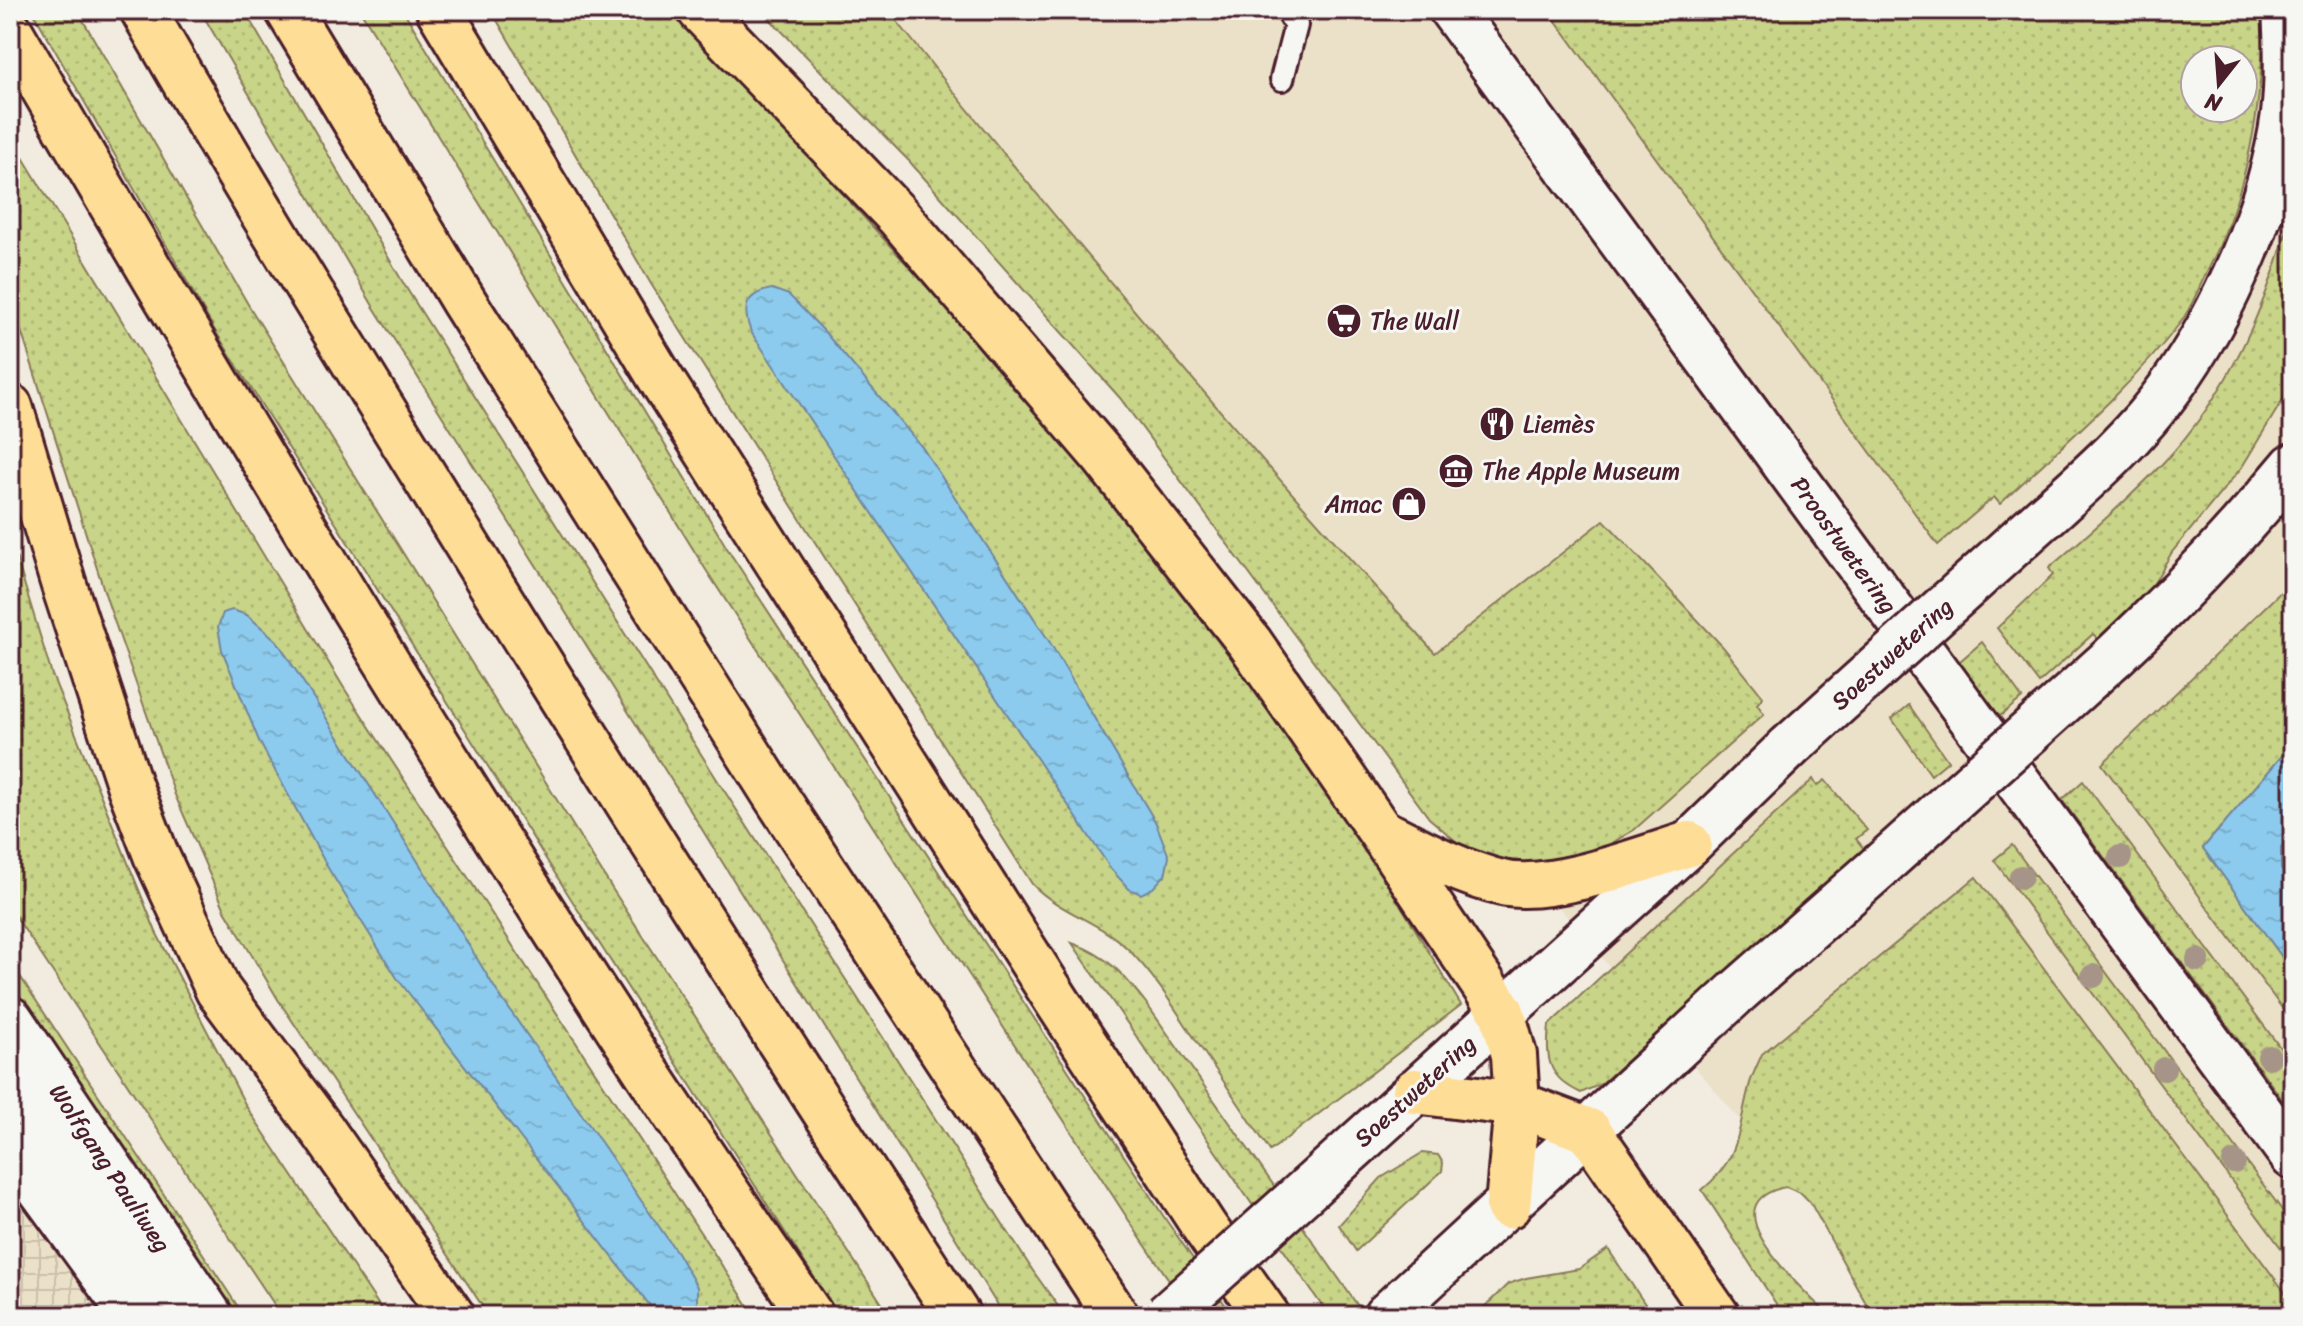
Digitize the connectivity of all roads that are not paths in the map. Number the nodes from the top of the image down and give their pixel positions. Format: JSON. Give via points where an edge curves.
{"nodes":[{"id":1,"x":143,"y":10,"type":"edge"},
{"id":2,"x":288,"y":10,"type":"edge"},
{"id":3,"x":439,"y":10,"type":"edge"},
{"id":4,"x":700,"y":10,"type":"edge"},
{"id":5,"x":1287,"y":10,"type":"edge"},
{"id":6,"x":1452,"y":10,"type":"edge"},
{"id":7,"x":2285,"y":10,"type":"edge"},
{"id":8,"x":10,"y":31,"type":"edge"},
{"id":9,"x":1282,"y":79,"type":"dead end"},
{"id":10,"x":10,"y":407,"type":"edge"},
{"id":11,"x":2293,"y":466,"type":"edge"},
{"id":12,"x":1380,"y":831,"type":"junction"},
{"id":13,"x":1689,"y":844,"type":"junction"},
{"id":14,"x":1502,"y":1012,"type":"junction"},
{"id":15,"x":10,"y":1019,"type":"edge"},
{"id":16,"x":10,"y":1074,"type":"edge"},
{"id":17,"x":1415,"y":1091,"type":"junction"},
{"id":18,"x":1517,"y":1104,"type":"junction"},
{"id":19,"x":1589,"y":1131,"type":"junction"},
{"id":20,"x":10,"y":1147,"type":"edge"},
{"id":21,"x":2293,"y":1157,"type":"edge"},
{"id":22,"x":1508,"y":1206,"type":"junction"},
{"id":23,"x":1391,"y":1312,"type":"edge"},
{"id":24,"x":133,"y":1316,"type":"edge"},
{"id":25,"x":170,"y":1316,"type":"edge"},
{"id":26,"x":210,"y":1316,"type":"edge"},
{"id":27,"x":452,"y":1316,"type":"edge"},
{"id":28,"x":811,"y":1316,"type":"edge"},
{"id":29,"x":958,"y":1316,"type":"edge"},
{"id":30,"x":1116,"y":1316,"type":"edge"},
{"id":31,"x":1166,"y":1316,"type":"edge"},
{"id":32,"x":1267,"y":1316,"type":"edge"},
{"id":33,"x":1717,"y":1316,"type":"edge"}],
"edges":[{"from":1,"to":29,"type":"highway","via":[[219,144],[618,791]]},
{"from":2,"to":30,"type":"highway","via":[[464,302],[773,792]]},
{"from":3,"to":32,"type":"highway","via":[[659,376],[1057,1001]]},
{"from":4,"to":12,"type":"highway","via":[[898,216],[1104,457],[1250,643]]},
{"from":5,"to":9,"type":"lane","via":[[1296,25]]},
{"from":6,"to":21,"type":"main road","name":"Proostwetering"},
{"from":7,"to":13,"type":"main road","name":"Soestwetering","bridge":true,"via":[[2284,113],[2268,188],[2243,258],[2197,348],[2169,389],[2082,483]]},
{"from":8,"to":28,"type":"highway","via":[[192,343],[439,743],[624,1036]]},
{"from":10,"to":27,"type":"highway","via":[[130,787],[218,990]]},
{"from":11,"to":19,"type":"main road","bridge":true,"via":[[2172,602]]},
{"from":12,"to":13,"type":"highway","via":[[1504,883],[1587,876]]},
{"from":12,"to":14,"type":"highway"},
{"from":13,"to":14,"type":"main road","name":"Soestwetering"},
{"from":14,"to":17,"type":"main road","name":"Soestwetering"},
{"from":14,"to":18,"type":"highway","via":[[1514,1055]]},
{"from":15,"to":26,"type":"main road","name":"Wolfgang Pauliweg"},
{"from":16,"to":25,"type":"main road","name":"Wolfgang Pauliweg"},
{"from":17,"to":18,"type":"highway"},
{"from":17,"to":31,"type":"main road","name":"Soestwetering","bridge":true},
{"from":18,"to":19,"type":"highway"},
{"from":18,"to":22,"type":"highway"},
{"from":19,"to":22,"type":"main road"},
{"from":19,"to":33,"type":"highway"},
{"from":20,"to":24,"type":"main road"},
{"from":22,"to":23,"type":"main road"}]}
